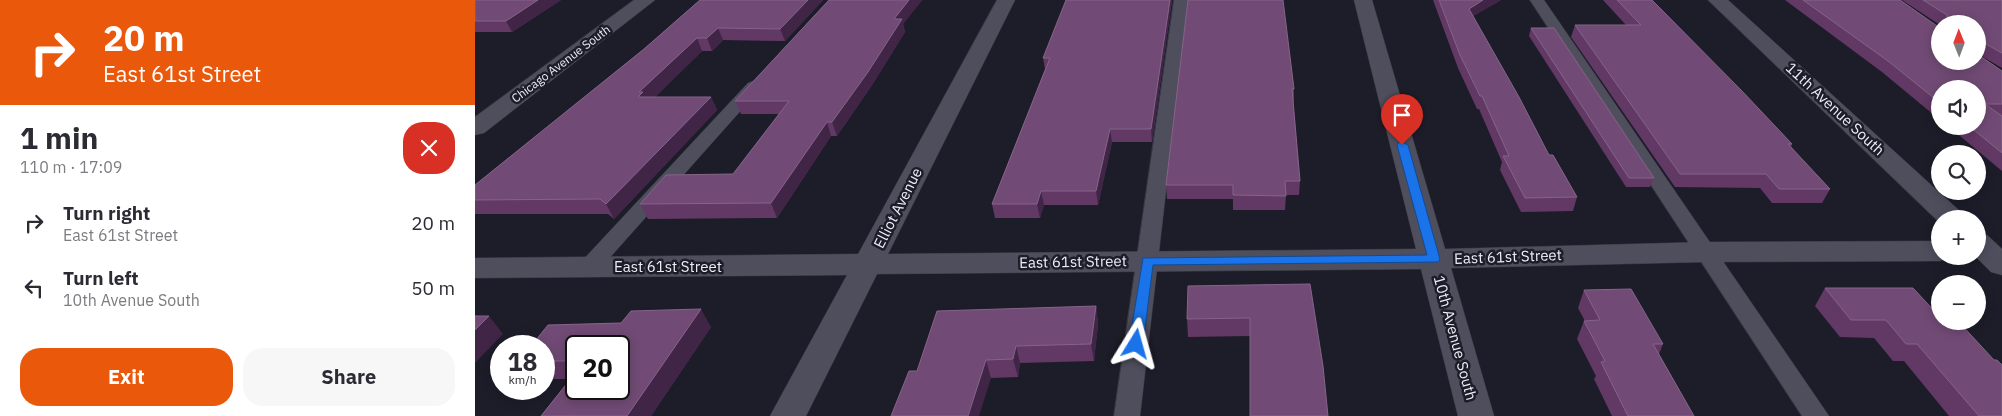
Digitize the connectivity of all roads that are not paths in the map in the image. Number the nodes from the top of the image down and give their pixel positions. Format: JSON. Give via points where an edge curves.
{"nodes":[{"id":1,"x":646,"y":0,"type":"edge"},
{"id":2,"x":1007,"y":0,"type":"edge"},
{"id":3,"x":1181,"y":0,"type":"edge"},
{"id":4,"x":1363,"y":0,"type":"edge"},
{"id":5,"x":1537,"y":0,"type":"edge"},
{"id":6,"x":1717,"y":0,"type":"edge"},
{"id":7,"x":767,"y":72,"type":"edge"},
{"id":8,"x":475,"y":128,"type":"edge"},
{"id":9,"x":1942,"y":210,"type":"edge"},
{"id":10,"x":1931,"y":251,"type":"edge"},
{"id":11,"x":1706,"y":252,"type":"junction"},
{"id":12,"x":1434,"y":259,"type":"junction"},
{"id":13,"x":1147,"y":261,"type":"junction"},
{"id":14,"x":868,"y":265,"type":"junction"},
{"id":15,"x":475,"y":268,"type":"edge"},
{"id":16,"x":589,"y":268,"type":"junction"},
{"id":17,"x":788,"y":416,"type":"edge"},
{"id":18,"x":1127,"y":416,"type":"edge"},
{"id":19,"x":1476,"y":416,"type":"edge"},
{"id":20,"x":1816,"y":416,"type":"edge"}],
"edges":[{"from":1,"to":8,"type":"street","name":"Chicago Avenue South"},
{"from":2,"to":14,"type":"street","name":"Elliot Avenue"},
{"from":3,"to":13,"type":"lane"},
{"from":4,"to":12,"type":"street","name":"10th Avenue South"},
{"from":5,"to":11,"type":"lane"},
{"from":6,"to":9,"type":"street","name":"11th Avenue South"},
{"from":7,"to":16,"type":"lane"},
{"from":10,"to":11,"type":"street","name":"East 61st Street"},
{"from":11,"to":12,"type":"street","name":"East 61st Street"},
{"from":11,"to":20,"type":"lane"},
{"from":12,"to":13,"type":"street","name":"East 61st Street"},
{"from":12,"to":19,"type":"street","name":"10th Avenue South"},
{"from":13,"to":14,"type":"street","name":"East 61st Street"},
{"from":13,"to":18,"type":"lane"},
{"from":14,"to":16,"type":"street","name":"East 61st Street"},
{"from":14,"to":17,"type":"street","name":"Elliot Avenue"},
{"from":15,"to":16,"type":"street","name":"East 61st Street"}]}
